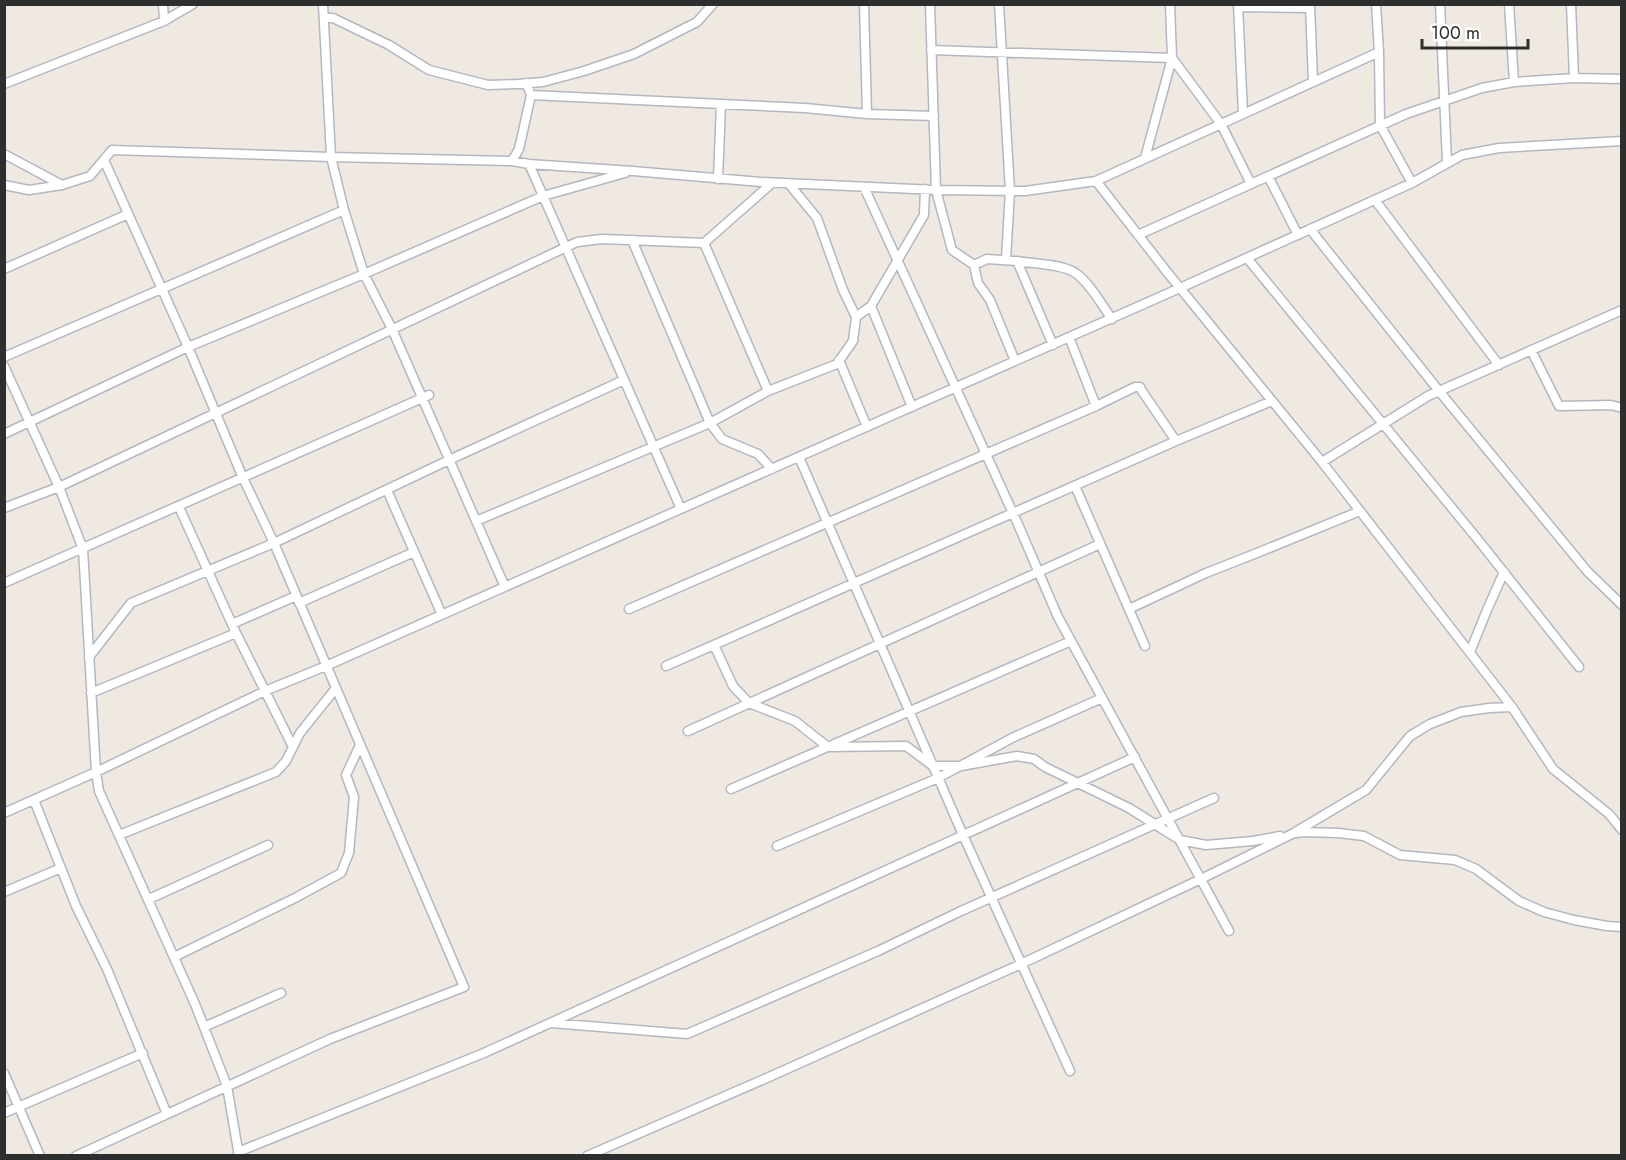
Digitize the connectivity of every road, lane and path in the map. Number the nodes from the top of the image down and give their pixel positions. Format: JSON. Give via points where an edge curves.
{"nodes":[{"id":1,"x":163,"y":4,"type":"edge"},
{"id":2,"x":193,"y":4,"type":"edge"},
{"id":3,"x":323,"y":4,"type":"edge"},
{"id":4,"x":713,"y":4,"type":"edge"},
{"id":5,"x":864,"y":4,"type":"edge"},
{"id":6,"x":930,"y":4,"type":"edge"},
{"id":7,"x":999,"y":4,"type":"edge"},
{"id":8,"x":1170,"y":4,"type":"edge"},
{"id":9,"x":1376,"y":4,"type":"edge"},
{"id":10,"x":1440,"y":4,"type":"edge"},
{"id":11,"x":1509,"y":4,"type":"edge"},
{"id":12,"x":1571,"y":4,"type":"edge"},
{"id":13,"x":1238,"y":6,"type":"edge"},
{"id":14,"x":1310,"y":6,"type":"edge"},
{"id":15,"x":324,"y":18,"type":"junction"},
{"id":16,"x":164,"y":21,"type":"junction"},
{"id":17,"x":931,"y":50,"type":"junction"},
{"id":18,"x":1379,"y":52,"type":"junction"},
{"id":19,"x":1001,"y":53,"type":"junction"},
{"id":20,"x":1172,"y":58,"type":"junction"},
{"id":21,"x":1574,"y":78,"type":"junction"},
{"id":22,"x":1622,"y":79,"type":"edge"},
{"id":23,"x":1313,"y":82,"type":"junction"},
{"id":24,"x":1514,"y":82,"type":"junction"},
{"id":25,"x":526,"y":83,"type":"junction"},
{"id":26,"x":4,"y":84,"type":"edge"},
{"id":27,"x":531,"y":95,"type":"junction"},
{"id":28,"x":1445,"y":100,"type":"junction"},
{"id":29,"x":720,"y":104,"type":"junction"},
{"id":30,"x":867,"y":114,"type":"junction"},
{"id":31,"x":1243,"y":114,"type":"junction"},
{"id":32,"x":934,"y":116,"type":"junction"},
{"id":33,"x":1221,"y":124,"type":"junction"},
{"id":34,"x":1380,"y":125,"type":"junction"},
{"id":35,"x":1622,"y":141,"type":"edge"},
{"id":36,"x":4,"y":153,"type":"edge"},
{"id":37,"x":330,"y":157,"type":"junction"},
{"id":38,"x":1145,"y":158,"type":"junction"},
{"id":39,"x":104,"y":160,"type":"junction"},
{"id":40,"x":512,"y":161,"type":"junction"},
{"id":41,"x":1447,"y":162,"type":"junction"},
{"id":42,"x":529,"y":164,"type":"junction"},
{"id":43,"x":633,"y":171,"type":"junction"},
{"id":44,"x":1268,"y":176,"type":"junction"},
{"id":45,"x":718,"y":179,"type":"junction"},
{"id":46,"x":1096,"y":181,"type":"junction"},
{"id":47,"x":772,"y":183,"type":"junction"},
{"id":48,"x":1412,"y":183,"type":"junction"},
{"id":49,"x":789,"y":184,"type":"junction"},
{"id":50,"x":1251,"y":184,"type":"junction"},
{"id":51,"x":4,"y":185,"type":"edge"},
{"id":52,"x":62,"y":185,"type":"junction"},
{"id":53,"x":864,"y":187,"type":"junction"},
{"id":54,"x":925,"y":189,"type":"junction"},
{"id":55,"x":936,"y":190,"type":"junction"},
{"id":56,"x":1010,"y":191,"type":"junction"},
{"id":57,"x":543,"y":196,"type":"junction"},
{"id":58,"x":1375,"y":200,"type":"junction"},
{"id":59,"x":344,"y":210,"type":"junction"},
{"id":60,"x":128,"y":214,"type":"junction"},
{"id":61,"x":1310,"y":229,"type":"junction"},
{"id":62,"x":1138,"y":235,"type":"junction"},
{"id":63,"x":1298,"y":235,"type":"junction"},
{"id":64,"x":632,"y":240,"type":"junction"},
{"id":65,"x":704,"y":243,"type":"junction"},
{"id":66,"x":566,"y":247,"type":"junction"},
{"id":67,"x":1246,"y":258,"type":"junction"},
{"id":68,"x":898,"y":260,"type":"junction"},
{"id":69,"x":1006,"y":260,"type":"junction"},
{"id":70,"x":1017,"y":261,"type":"junction"},
{"id":71,"x":974,"y":265,"type":"junction"},
{"id":72,"x":4,"y":268,"type":"edge"},
{"id":73,"x":364,"y":274,"type":"junction"},
{"id":74,"x":1180,"y":288,"type":"junction"},
{"id":75,"x":162,"y":289,"type":"junction"},
{"id":76,"x":871,"y":306,"type":"junction"},
{"id":77,"x":1622,"y":310,"type":"edge"},
{"id":78,"x":856,"y":317,"type":"junction"},
{"id":79,"x":1112,"y":319,"type":"junction"},
{"id":80,"x":392,"y":329,"type":"junction"},
{"id":81,"x":1069,"y":338,"type":"junction"},
{"id":82,"x":1053,"y":345,"type":"junction"},
{"id":83,"x":188,"y":347,"type":"junction"},
{"id":84,"x":1531,"y":351,"type":"junction"},
{"id":85,"x":4,"y":357,"type":"edge"},
{"id":86,"x":839,"y":360,"type":"junction"},
{"id":87,"x":1016,"y":361,"type":"junction"},
{"id":88,"x":1499,"y":365,"type":"junction"},
{"id":89,"x":4,"y":366,"type":"edge"},
{"id":90,"x":624,"y":380,"type":"junction"},
{"id":91,"x":956,"y":388,"type":"junction"},
{"id":92,"x":768,"y":391,"type":"junction"},
{"id":93,"x":1439,"y":391,"type":"junction"},
{"id":94,"x":425,"y":397,"type":"junction"},
{"id":95,"x":1272,"y":400,"type":"junction"},
{"id":96,"x":1096,"y":406,"type":"junction"},
{"id":97,"x":912,"y":407,"type":"junction"},
{"id":98,"x":1622,"y":408,"type":"edge"},
{"id":99,"x":216,"y":412,"type":"junction"},
{"id":100,"x":29,"y":423,"type":"junction"},
{"id":101,"x":710,"y":423,"type":"junction"},
{"id":102,"x":1383,"y":424,"type":"junction"},
{"id":103,"x":867,"y":427,"type":"junction"},
{"id":104,"x":4,"y":434,"type":"edge"},
{"id":105,"x":1176,"y":441,"type":"junction"},
{"id":106,"x":653,"y":446,"type":"junction"},
{"id":107,"x":986,"y":453,"type":"junction"},
{"id":108,"x":799,"y":457,"type":"junction"},
{"id":109,"x":449,"y":460,"type":"junction"},
{"id":110,"x":1322,"y":462,"type":"junction"},
{"id":111,"x":772,"y":469,"type":"junction"},
{"id":112,"x":243,"y":478,"type":"junction"},
{"id":113,"x":1075,"y":486,"type":"junction"},
{"id":114,"x":58,"y":487,"type":"junction"},
{"id":115,"x":387,"y":490,"type":"junction"},
{"id":116,"x":179,"y":507,"type":"junction"},
{"id":117,"x":4,"y":508,"type":"edge"},
{"id":118,"x":681,"y":509,"type":"junction"},
{"id":119,"x":1360,"y":511,"type":"junction"},
{"id":120,"x":1013,"y":513,"type":"junction"},
{"id":121,"x":476,"y":521,"type":"junction"},
{"id":122,"x":827,"y":522,"type":"junction"},
{"id":123,"x":274,"y":543,"type":"junction"},
{"id":124,"x":1100,"y":544,"type":"junction"},
{"id":125,"x":83,"y":549,"type":"junction"},
{"id":126,"x":414,"y":552,"type":"junction"},
{"id":127,"x":208,"y":570,"type":"junction"},
{"id":128,"x":1039,"y":572,"type":"junction"},
{"id":129,"x":1504,"y":572,"type":"junction"},
{"id":130,"x":5,"y":583,"type":"edge"},
{"id":131,"x":853,"y":584,"type":"junction"},
{"id":132,"x":505,"y":587,"type":"junction"},
{"id":133,"x":298,"y":600,"type":"junction"},
{"id":134,"x":1622,"y":605,"type":"edge"},
{"id":135,"x":629,"y":609,"type":"dead end"},
{"id":136,"x":1129,"y":609,"type":"junction"},
{"id":137,"x":442,"y":615,"type":"junction"},
{"id":138,"x":232,"y":624,"type":"junction"},
{"id":139,"x":236,"y":633,"type":"junction"},
{"id":140,"x":1071,"y":641,"type":"junction"},
{"id":141,"x":879,"y":644,"type":"junction"},
{"id":142,"x":714,"y":645,"type":"junction"},
{"id":143,"x":1145,"y":646,"type":"dead end"},
{"id":144,"x":1470,"y":652,"type":"junction"},
{"id":145,"x":89,"y":657,"type":"junction"},
{"id":146,"x":326,"y":666,"type":"junction"},
{"id":147,"x":666,"y":666,"type":"dead end"},
{"id":148,"x":1579,"y":666,"type":"dead end"},
{"id":149,"x":336,"y":688,"type":"junction"},
{"id":150,"x":265,"y":691,"type":"junction"},
{"id":151,"x":91,"y":693,"type":"junction"},
{"id":152,"x":1102,"y":698,"type":"junction"},
{"id":153,"x":749,"y":703,"type":"junction"},
{"id":154,"x":1512,"y":707,"type":"junction"},
{"id":155,"x":909,"y":712,"type":"junction"},
{"id":156,"x":688,"y":731,"type":"dead end"},
{"id":157,"x":360,"y":745,"type":"junction"},
{"id":158,"x":293,"y":747,"type":"junction"},
{"id":159,"x":828,"y":747,"type":"junction"},
{"id":160,"x":1135,"y":757,"type":"junction"},
{"id":161,"x":933,"y":766,"type":"junction"},
{"id":162,"x":961,"y":766,"type":"junction"},
{"id":163,"x":96,"y":772,"type":"junction"},
{"id":164,"x":938,"y":778,"type":"junction"},
{"id":165,"x":1077,"y":783,"type":"junction"},
{"id":166,"x":731,"y":789,"type":"dead end"},
{"id":167,"x":1214,"y":798,"type":"dead end"},
{"id":168,"x":34,"y":800,"type":"junction"},
{"id":169,"x":4,"y":813,"type":"edge"},
{"id":170,"x":1168,"y":818,"type":"junction"},
{"id":171,"x":1156,"y":824,"type":"junction"},
{"id":172,"x":1622,"y":830,"type":"edge"},
{"id":173,"x":1292,"y":834,"type":"junction"},
{"id":174,"x":963,"y":835,"type":"junction"},
{"id":175,"x":120,"y":836,"type":"junction"},
{"id":176,"x":1180,"y":840,"type":"junction"},
{"id":177,"x":268,"y":845,"type":"dead end"},
{"id":178,"x":777,"y":846,"type":"dead end"},
{"id":179,"x":61,"y":868,"type":"junction"},
{"id":180,"x":1201,"y":879,"type":"junction"},
{"id":181,"x":4,"y":892,"type":"edge"},
{"id":182,"x":990,"y":897,"type":"junction"},
{"id":183,"x":148,"y":899,"type":"junction"},
{"id":184,"x":1607,"y":926,"type":"junction"},
{"id":185,"x":1622,"y":927,"type":"edge"},
{"id":186,"x":1229,"y":931,"type":"dead end"},
{"id":187,"x":1622,"y":933,"type":"edge"},
{"id":188,"x":174,"y":957,"type":"junction"},
{"id":189,"x":1021,"y":964,"type":"junction"},
{"id":190,"x":281,"y":993,"type":"dead end"},
{"id":191,"x":551,"y":1023,"type":"junction"},
{"id":192,"x":204,"y":1027,"type":"junction"},
{"id":193,"x":143,"y":1053,"type":"junction"},
{"id":194,"x":1070,"y":1071,"type":"dead end"},
{"id":195,"x":4,"y":1073,"type":"edge"},
{"id":196,"x":227,"y":1086,"type":"junction"},
{"id":197,"x":19,"y":1107,"type":"junction"},
{"id":198,"x":4,"y":1113,"type":"edge"},
{"id":199,"x":167,"y":1114,"type":"junction"},
{"id":200,"x":238,"y":1154,"type":"edge"},
{"id":201,"x":40,"y":1155,"type":"edge"},
{"id":202,"x":76,"y":1155,"type":"edge"},
{"id":203,"x":587,"y":1155,"type":"edge"}],
"edges":[{"from":1,"to":16,"type":"street"},
{"from":2,"to":16,"type":"street"},
{"from":3,"to":15,"type":"street"},
{"from":4,"to":25,"type":"street","via":[[697,22],[634,54],[584,71]]},
{"from":5,"to":30,"type":"street"},
{"from":6,"to":17,"type":"street"},
{"from":7,"to":19,"type":"street"},
{"from":8,"to":20,"type":"street"},
{"from":9,"to":18,"type":"street"},
{"from":10,"to":28,"type":"street"},
{"from":11,"to":24,"type":"street"},
{"from":12,"to":21,"type":"street"},
{"from":13,"to":14,"type":"street"},
{"from":13,"to":31,"type":"street"},
{"from":14,"to":23,"type":"street"},
{"from":15,"to":25,"type":"street","via":[[333,18],[389,45],[429,70],[488,85]]},
{"from":15,"to":37,"type":"street"},
{"from":16,"to":26,"type":"street"},
{"from":17,"to":19,"type":"street"},
{"from":17,"to":32,"type":"street"},
{"from":18,"to":23,"type":"street"},
{"from":18,"to":34,"type":"street"},
{"from":19,"to":20,"type":"street"},
{"from":19,"to":56,"type":"street"},
{"from":20,"to":33,"type":"street"},
{"from":20,"to":38,"type":"street"},
{"from":21,"to":22,"type":"street"},
{"from":21,"to":24,"type":"street"},
{"from":23,"to":31,"type":"street"},
{"from":24,"to":28,"type":"street"},
{"from":25,"to":27,"type":"street"},
{"from":27,"to":29,"type":"street"},
{"from":27,"to":40,"type":"street","via":[[519,149]]},
{"from":28,"to":34,"type":"street"},
{"from":28,"to":41,"type":"street"},
{"from":29,"to":30,"type":"street"},
{"from":29,"to":45,"type":"street"},
{"from":30,"to":32,"type":"street"},
{"from":31,"to":33,"type":"street"},
{"from":32,"to":55,"type":"street"},
{"from":33,"to":38,"type":"street"},
{"from":33,"to":50,"type":"street"},
{"from":34,"to":44,"type":"street"},
{"from":34,"to":48,"type":"street"},
{"from":35,"to":41,"type":"street","via":[[1499,148]]},
{"from":36,"to":52,"type":"street"},
{"from":37,"to":39,"type":"street","via":[[112,150]]},
{"from":37,"to":40,"type":"street"},
{"from":37,"to":59,"type":"street"},
{"from":38,"to":46,"type":"street"},
{"from":39,"to":52,"type":"street","via":[[90,176]]},
{"from":39,"to":60,"type":"street"},
{"from":40,"to":42,"type":"street"},
{"from":41,"to":48,"type":"street"},
{"from":42,"to":43,"type":"street"},
{"from":42,"to":57,"type":"street"},
{"from":43,"to":45,"type":"street"},
{"from":43,"to":57,"type":"street"},
{"from":44,"to":50,"type":"street"},
{"from":44,"to":63,"type":"street"},
{"from":45,"to":47,"type":"street"},
{"from":46,"to":56,"type":"street"},
{"from":46,"to":62,"type":"street"},
{"from":47,"to":49,"type":"street"},
{"from":47,"to":65,"type":"street"},
{"from":48,"to":58,"type":"street"},
{"from":49,"to":53,"type":"street"},
{"from":49,"to":78,"type":"street","via":[[817,218]]},
{"from":50,"to":62,"type":"street"},
{"from":51,"to":52,"type":"street","via":[[28,189]]},
{"from":53,"to":54,"type":"street"},
{"from":53,"to":68,"type":"street"},
{"from":54,"to":55,"type":"street"},
{"from":54,"to":68,"type":"street","via":[[924,216]]},
{"from":55,"to":56,"type":"street"},
{"from":55,"to":71,"type":"street","via":[[952,250]]},
{"from":56,"to":69,"type":"street"},
{"from":57,"to":66,"type":"street"},
{"from":57,"to":73,"type":"street"},
{"from":58,"to":61,"type":"street"},
{"from":58,"to":88,"type":"street"},
{"from":59,"to":73,"type":"street"},
{"from":59,"to":75,"type":"street"},
{"from":60,"to":72,"type":"street"},
{"from":60,"to":75,"type":"street"},
{"from":61,"to":63,"type":"street"},
{"from":61,"to":93,"type":"street"},
{"from":62,"to":74,"type":"street"},
{"from":63,"to":67,"type":"street"},
{"from":64,"to":65,"type":"street"},
{"from":64,"to":66,"type":"street","via":[[602,239]]},
{"from":64,"to":101,"type":"street"},
{"from":65,"to":92,"type":"street"},
{"from":66,"to":80,"type":"street"},
{"from":66,"to":90,"type":"street"},
{"from":67,"to":74,"type":"street"},
{"from":67,"to":102,"type":"street"},
{"from":68,"to":76,"type":"street"},
{"from":68,"to":91,"type":"street"},
{"from":69,"to":70,"type":"street"},
{"from":69,"to":71,"type":"street","via":[[987,258]]},
{"from":70,"to":79,"type":"street","via":[[1076,273]]},
{"from":70,"to":82,"type":"street"},
{"from":71,"to":87,"type":"street","via":[[978,283],[990,300]]},
{"from":73,"to":80,"type":"street"},
{"from":73,"to":83,"type":"street"},
{"from":74,"to":79,"type":"street"},
{"from":74,"to":95,"type":"street"},
{"from":75,"to":83,"type":"street"},
{"from":75,"to":85,"type":"street"},
{"from":76,"to":78,"type":"street"},
{"from":76,"to":97,"type":"street"},
{"from":77,"to":84,"type":"street"},
{"from":78,"to":86,"type":"street","via":[[853,341]]},
{"from":79,"to":81,"type":"street"},
{"from":80,"to":94,"type":"street"},
{"from":80,"to":99,"type":"street"},
{"from":81,"to":82,"type":"street"},
{"from":81,"to":96,"type":"street"},
{"from":82,"to":87,"type":"street"},
{"from":83,"to":99,"type":"street"},
{"from":83,"to":100,"type":"street"},
{"from":84,"to":88,"type":"street"},
{"from":84,"to":98,"type":"street","via":[[1558,406]]},
{"from":86,"to":92,"type":"street"},
{"from":86,"to":103,"type":"street"},
{"from":87,"to":91,"type":"street"},
{"from":88,"to":93,"type":"street"},
{"from":89,"to":100,"type":"street"},
{"from":90,"to":106,"type":"street"},
{"from":90,"to":109,"type":"street"},
{"from":91,"to":97,"type":"street"},
{"from":91,"to":107,"type":"street"},
{"from":92,"to":101,"type":"street"},
{"from":93,"to":102,"type":"street"},
{"from":93,"to":134,"type":"street","via":[[1587,571]]},
{"from":94,"to":109,"type":"street"},
{"from":94,"to":112,"type":"street"},
{"from":95,"to":105,"type":"street"},
{"from":95,"to":110,"type":"street"},
{"from":96,"to":105,"type":"street","via":[[1140,387]]},
{"from":96,"to":107,"type":"street"},
{"from":97,"to":103,"type":"street"},
{"from":99,"to":112,"type":"street"},
{"from":99,"to":114,"type":"street"},
{"from":100,"to":104,"type":"street"},
{"from":100,"to":114,"type":"street"},
{"from":101,"to":106,"type":"street"},
{"from":101,"to":111,"type":"street","via":[[722,439],[758,454]]},
{"from":102,"to":110,"type":"street"},
{"from":102,"to":129,"type":"street"},
{"from":103,"to":108,"type":"street"},
{"from":105,"to":113,"type":"street"},
{"from":106,"to":118,"type":"street"},
{"from":106,"to":121,"type":"street"},
{"from":107,"to":120,"type":"street"},
{"from":107,"to":122,"type":"street"},
{"from":108,"to":111,"type":"street"},
{"from":108,"to":122,"type":"street"},
{"from":109,"to":115,"type":"street"},
{"from":109,"to":121,"type":"street"},
{"from":110,"to":119,"type":"street"},
{"from":111,"to":118,"type":"street"},
{"from":112,"to":116,"type":"street"},
{"from":112,"to":123,"type":"street"},
{"from":113,"to":120,"type":"street"},
{"from":113,"to":124,"type":"street"},
{"from":114,"to":117,"type":"street"},
{"from":114,"to":125,"type":"street"},
{"from":115,"to":123,"type":"street"},
{"from":115,"to":126,"type":"street"},
{"from":116,"to":125,"type":"street"},
{"from":116,"to":127,"type":"street"},
{"from":118,"to":132,"type":"street"},
{"from":119,"to":136,"type":"street","via":[[1206,573]]},
{"from":119,"to":144,"type":"street"},
{"from":120,"to":128,"type":"street"},
{"from":120,"to":131,"type":"street"},
{"from":121,"to":132,"type":"street"},
{"from":122,"to":131,"type":"street"},
{"from":122,"to":135,"type":"street"},
{"from":123,"to":127,"type":"street"},
{"from":123,"to":133,"type":"street"},
{"from":124,"to":128,"type":"street"},
{"from":124,"to":136,"type":"street"},
{"from":125,"to":130,"type":"street"},
{"from":125,"to":145,"type":"street"},
{"from":126,"to":133,"type":"street"},
{"from":126,"to":137,"type":"street"},
{"from":127,"to":138,"type":"street"},
{"from":127,"to":145,"type":"street","via":[[130,603]]},
{"from":128,"to":140,"type":"street"},
{"from":128,"to":141,"type":"street"},
{"from":129,"to":144,"type":"street"},
{"from":129,"to":148,"type":"street"},
{"from":131,"to":141,"type":"street"},
{"from":131,"to":142,"type":"street"},
{"from":132,"to":137,"type":"street"},
{"from":133,"to":138,"type":"street"},
{"from":133,"to":146,"type":"street"},
{"from":136,"to":143,"type":"street"},
{"from":137,"to":146,"type":"street"},
{"from":138,"to":139,"type":"street"},
{"from":139,"to":150,"type":"street"},
{"from":139,"to":151,"type":"street"},
{"from":140,"to":152,"type":"street"},
{"from":140,"to":155,"type":"street"},
{"from":141,"to":153,"type":"street"},
{"from":141,"to":155,"type":"street"},
{"from":142,"to":147,"type":"street"},
{"from":142,"to":153,"type":"street","via":[[733,686]]},
{"from":144,"to":154,"type":"street"},
{"from":145,"to":151,"type":"street"},
{"from":146,"to":149,"type":"street"},
{"from":146,"to":150,"type":"street"},
{"from":149,"to":157,"type":"street"},
{"from":149,"to":158,"type":"street"},
{"from":150,"to":158,"type":"street"},
{"from":150,"to":163,"type":"street"},
{"from":151,"to":163,"type":"street"},
{"from":152,"to":160,"type":"street"},
{"from":152,"to":162,"type":"street","via":[[1012,738]]},
{"from":153,"to":156,"type":"street"},
{"from":153,"to":159,"type":"street","via":[[795,721]]},
{"from":154,"to":172,"type":"street","via":[[1553,769],[1609,814]]},
{"from":154,"to":173,"type":"street","via":[[1461,712],[1410,735],[1366,790]]},
{"from":155,"to":159,"type":"street"},
{"from":155,"to":161,"type":"street"},
{"from":157,"to":188,"type":"street","via":[[346,774],[354,797],[349,853],[341,873]]},
{"from":157,"to":196,"type":"street","via":[[464,987],[330,1039]]},
{"from":158,"to":175,"type":"street","via":[[276,772]]},
{"from":159,"to":161,"type":"street","via":[[906,746]]},
{"from":159,"to":166,"type":"street"},
{"from":160,"to":165,"type":"street"},
{"from":160,"to":170,"type":"street"},
{"from":161,"to":162,"type":"street"},
{"from":161,"to":164,"type":"street"},
{"from":162,"to":164,"type":"street"},
{"from":162,"to":165,"type":"street","via":[[1017,756],[1034,759]]},
{"from":163,"to":168,"type":"street"},
{"from":163,"to":175,"type":"street","via":[[99,791]]},
{"from":164,"to":174,"type":"street"},
{"from":164,"to":178,"type":"street"},
{"from":165,"to":171,"type":"street"},
{"from":165,"to":174,"type":"street"},
{"from":167,"to":170,"type":"street"},
{"from":168,"to":169,"type":"street"},
{"from":168,"to":179,"type":"street"},
{"from":170,"to":171,"type":"street"},
{"from":170,"to":176,"type":"street"},
{"from":171,"to":176,"type":"street"},
{"from":171,"to":182,"type":"street"},
{"from":173,"to":176,"type":"street","via":[[1206,845]]},
{"from":173,"to":180,"type":"street"},
{"from":173,"to":184,"type":"street","via":[[1364,836],[1400,855],[1455,860],[1476,869],[1519,901],[1544,912]]},
{"from":174,"to":182,"type":"street"},
{"from":174,"to":191,"type":"street"},
{"from":175,"to":183,"type":"street"},
{"from":176,"to":180,"type":"street"},
{"from":177,"to":183,"type":"street"},
{"from":179,"to":181,"type":"street"},
{"from":179,"to":193,"type":"street"},
{"from":180,"to":186,"type":"street"},
{"from":180,"to":189,"type":"street"},
{"from":182,"to":189,"type":"street"},
{"from":182,"to":191,"type":"street","via":[[878,951],[687,1034]]},
{"from":183,"to":188,"type":"street"},
{"from":184,"to":185,"type":"street"},
{"from":184,"to":187,"type":"street"},
{"from":188,"to":192,"type":"street"},
{"from":189,"to":194,"type":"street"},
{"from":189,"to":203,"type":"street"},
{"from":190,"to":192,"type":"street"},
{"from":191,"to":200,"type":"street"},
{"from":192,"to":196,"type":"street"},
{"from":193,"to":197,"type":"street"},
{"from":193,"to":199,"type":"street"},
{"from":195,"to":197,"type":"street"},
{"from":196,"to":199,"type":"street"},
{"from":196,"to":200,"type":"street"},
{"from":197,"to":198,"type":"street"},
{"from":197,"to":201,"type":"street"},
{"from":199,"to":202,"type":"street"}]}
